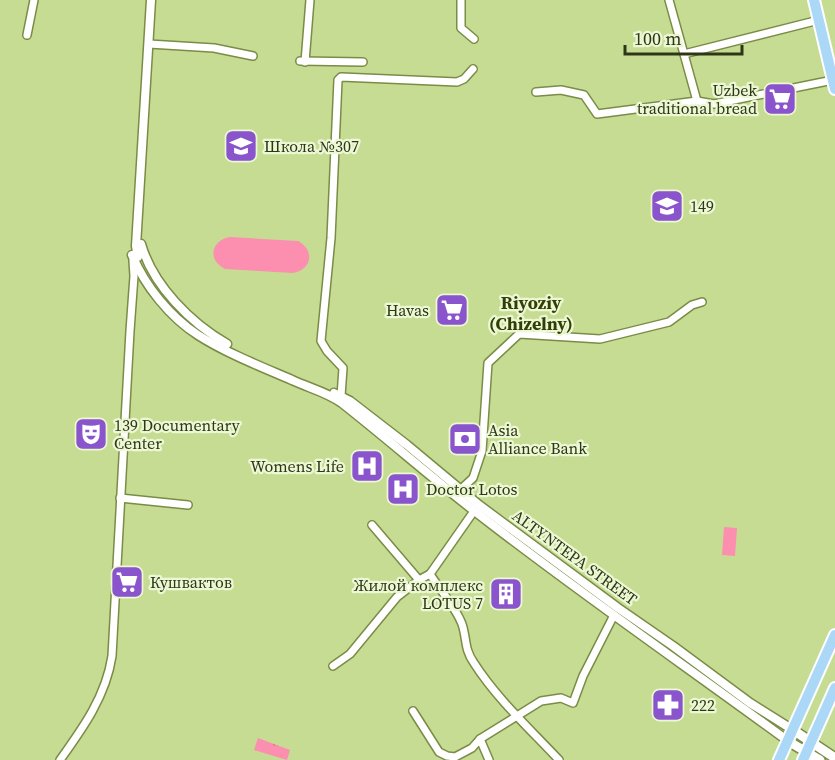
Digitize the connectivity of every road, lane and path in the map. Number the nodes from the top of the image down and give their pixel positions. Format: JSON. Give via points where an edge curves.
{"nodes":[{"id":1,"x":34,"y":0,"type":"edge"},
{"id":2,"x":151,"y":0,"type":"edge"},
{"id":3,"x":156,"y":0,"type":"edge"},
{"id":4,"x":310,"y":0,"type":"edge"},
{"id":5,"x":461,"y":0,"type":"edge"},
{"id":6,"x":669,"y":0,"type":"edge"},
{"id":7,"x":814,"y":0,"type":"edge"},
{"id":8,"x":819,"y":20,"type":"junction"},
{"id":9,"x":27,"y":35,"type":"dead end"},
{"id":10,"x":474,"y":39,"type":"dead end"},
{"id":11,"x":152,"y":44,"type":"junction"},
{"id":12,"x":684,"y":54,"type":"junction"},
{"id":13,"x":253,"y":56,"type":"dead end"},
{"id":14,"x":363,"y":62,"type":"dead end"},
{"id":15,"x":473,"y":69,"type":"dead end"},
{"id":16,"x":834,"y":85,"type":"edge"},
{"id":17,"x":536,"y":92,"type":"dead end"},
{"id":18,"x":697,"y":101,"type":"junction"},
{"id":19,"x":141,"y":244,"type":"junction"},
{"id":20,"x":132,"y":255,"type":"junction"},
{"id":21,"x":702,"y":302,"type":"dead end"},
{"id":22,"x":304,"y":380,"type":"junction"},
{"id":23,"x":293,"y":381,"type":"junction"},
{"id":24,"x":331,"y":396,"type":"junction"},
{"id":25,"x":341,"y":396,"type":"junction"},
{"id":26,"x":457,"y":493,"type":"junction"},
{"id":27,"x":120,"y":498,"type":"junction"},
{"id":28,"x":188,"y":505,"type":"dead end"},
{"id":29,"x":474,"y":511,"type":"junction"},
{"id":30,"x":372,"y":525,"type":"dead end"},
{"id":31,"x":430,"y":574,"type":"junction"},
{"id":32,"x":419,"y":580,"type":"junction"},
{"id":33,"x":616,"y":612,"type":"junction"},
{"id":34,"x":658,"y":635,"type":"junction"},
{"id":35,"x":835,"y":635,"type":"edge"},
{"id":36,"x":652,"y":643,"type":"junction"},
{"id":37,"x":333,"y":666,"type":"dead end"},
{"id":38,"x":835,"y":688,"type":"edge"},
{"id":39,"x":414,"y":711,"type":"dead end"},
{"id":40,"x":517,"y":716,"type":"junction"},
{"id":41,"x":793,"y":730,"type":"junction"},
{"id":42,"x":480,"y":739,"type":"junction"},
{"id":43,"x":788,"y":741,"type":"junction"},
{"id":44,"x":807,"y":751,"type":"edge"},
{"id":45,"x":835,"y":758,"type":"edge"},
{"id":46,"x":60,"y":760,"type":"edge"},
{"id":47,"x":489,"y":760,"type":"edge"},
{"id":48,"x":559,"y":760,"type":"edge"},
{"id":49,"x":779,"y":760,"type":"edge"},
{"id":50,"x":820,"y":760,"type":"edge"}],
"edges":[{"from":1,"to":9,"type":"street"},
{"from":2,"to":11,"type":"street"},
{"from":3,"to":11,"type":"street"},
{"from":4,"to":14,"type":"street","via":[[303,62]]},
{"from":5,"to":10,"type":"street","via":[[461,28]]},
{"from":6,"to":12,"type":"street"},
{"from":7,"to":8,"type":"main road"},
{"from":8,"to":12,"type":"street"},
{"from":8,"to":16,"type":"main road"},
{"from":11,"to":13,"type":"street","via":[[214,48]]},
{"from":11,"to":19,"type":"street"},
{"from":11,"to":20,"type":"street","via":[[138,257]]},
{"from":12,"to":18,"type":"street"},
{"from":15,"to":25,"type":"street","via":[[457,82],[339,78],[321,341],[343,368]]},
{"from":16,"to":18,"type":"street","via":[[714,104]]},
{"from":17,"to":18,"type":"street","via":[[561,90],[584,95],[597,114]]},
{"from":19,"to":20,"type":"street"},
{"from":19,"to":22,"type":"street","name":"ALTYNTEPA STREET","via":[[159,280],[202,328],[243,353]]},
{"from":20,"to":23,"type":"street","name":"ALTYNTEPA STREET","via":[[141,273],[182,323],[215,344]]},
{"from":20,"to":27,"type":"street","via":[[134,276]]},
{"from":21,"to":26,"type":"street","via":[[669,322],[600,339],[519,334],[488,363],[482,451],[473,478]]},
{"from":22,"to":23,"type":"street"},
{"from":22,"to":25,"type":"street","name":"ALTYNTEPA STREET"},
{"from":23,"to":24,"type":"street","name":"ALTYNTEPA STREET"},
{"from":24,"to":25,"type":"street"},
{"from":24,"to":26,"type":"street","name":"ALTYNTEPA STREET"},
{"from":25,"to":26,"type":"street","name":"ALTYNTEPA STREET","via":[[407,445]]},
{"from":26,"to":29,"type":"street","name":"ALTYNTEPA STREET"},
{"from":26,"to":33,"type":"street","name":"ALTYNTEPA STREET"},
{"from":27,"to":28,"type":"street"},
{"from":27,"to":46,"type":"street","via":[[111,663],[90,716]]},
{"from":29,"to":31,"type":"street"},
{"from":29,"to":33,"type":"street","name":"ALTYNTEPA STREET"},
{"from":30,"to":32,"type":"street"},
{"from":31,"to":32,"type":"street"},
{"from":31,"to":40,"type":"street","via":[[460,621],[474,664]]},
{"from":32,"to":37,"type":"street","via":[[397,597],[350,654]]},
{"from":33,"to":34,"type":"street","name":"ALTYNTEPA STREET"},
{"from":33,"to":36,"type":"street","name":"ALTYNTEPA STREET"},
{"from":33,"to":40,"type":"street","via":[[573,702],[561,698],[541,701]]},
{"from":34,"to":36,"type":"street"},
{"from":34,"to":41,"type":"street","name":"ALTYNTEPA STREET"},
{"from":35,"to":41,"type":"main road"},
{"from":36,"to":43,"type":"street","name":"ALTYNTEPA STREET"},
{"from":38,"to":44,"type":"main road"},
{"from":39,"to":42,"type":"street","via":[[439,752],[447,756],[464,753]]},
{"from":40,"to":42,"type":"street"},
{"from":40,"to":48,"type":"street"},
{"from":41,"to":43,"type":"main road"},
{"from":41,"to":44,"type":"main road","name":"ALTYNTEPA STREET"},
{"from":42,"to":47,"type":"street"},
{"from":43,"to":44,"type":"main road","name":"ALTYNTEPA STREET"},
{"from":43,"to":49,"type":"main road"},
{"from":44,"to":45,"type":"main road","name":"ALTYNTEPA STREET"},
{"from":44,"to":50,"type":"main road","name":"ALTYNTEPA STREET"}]}
